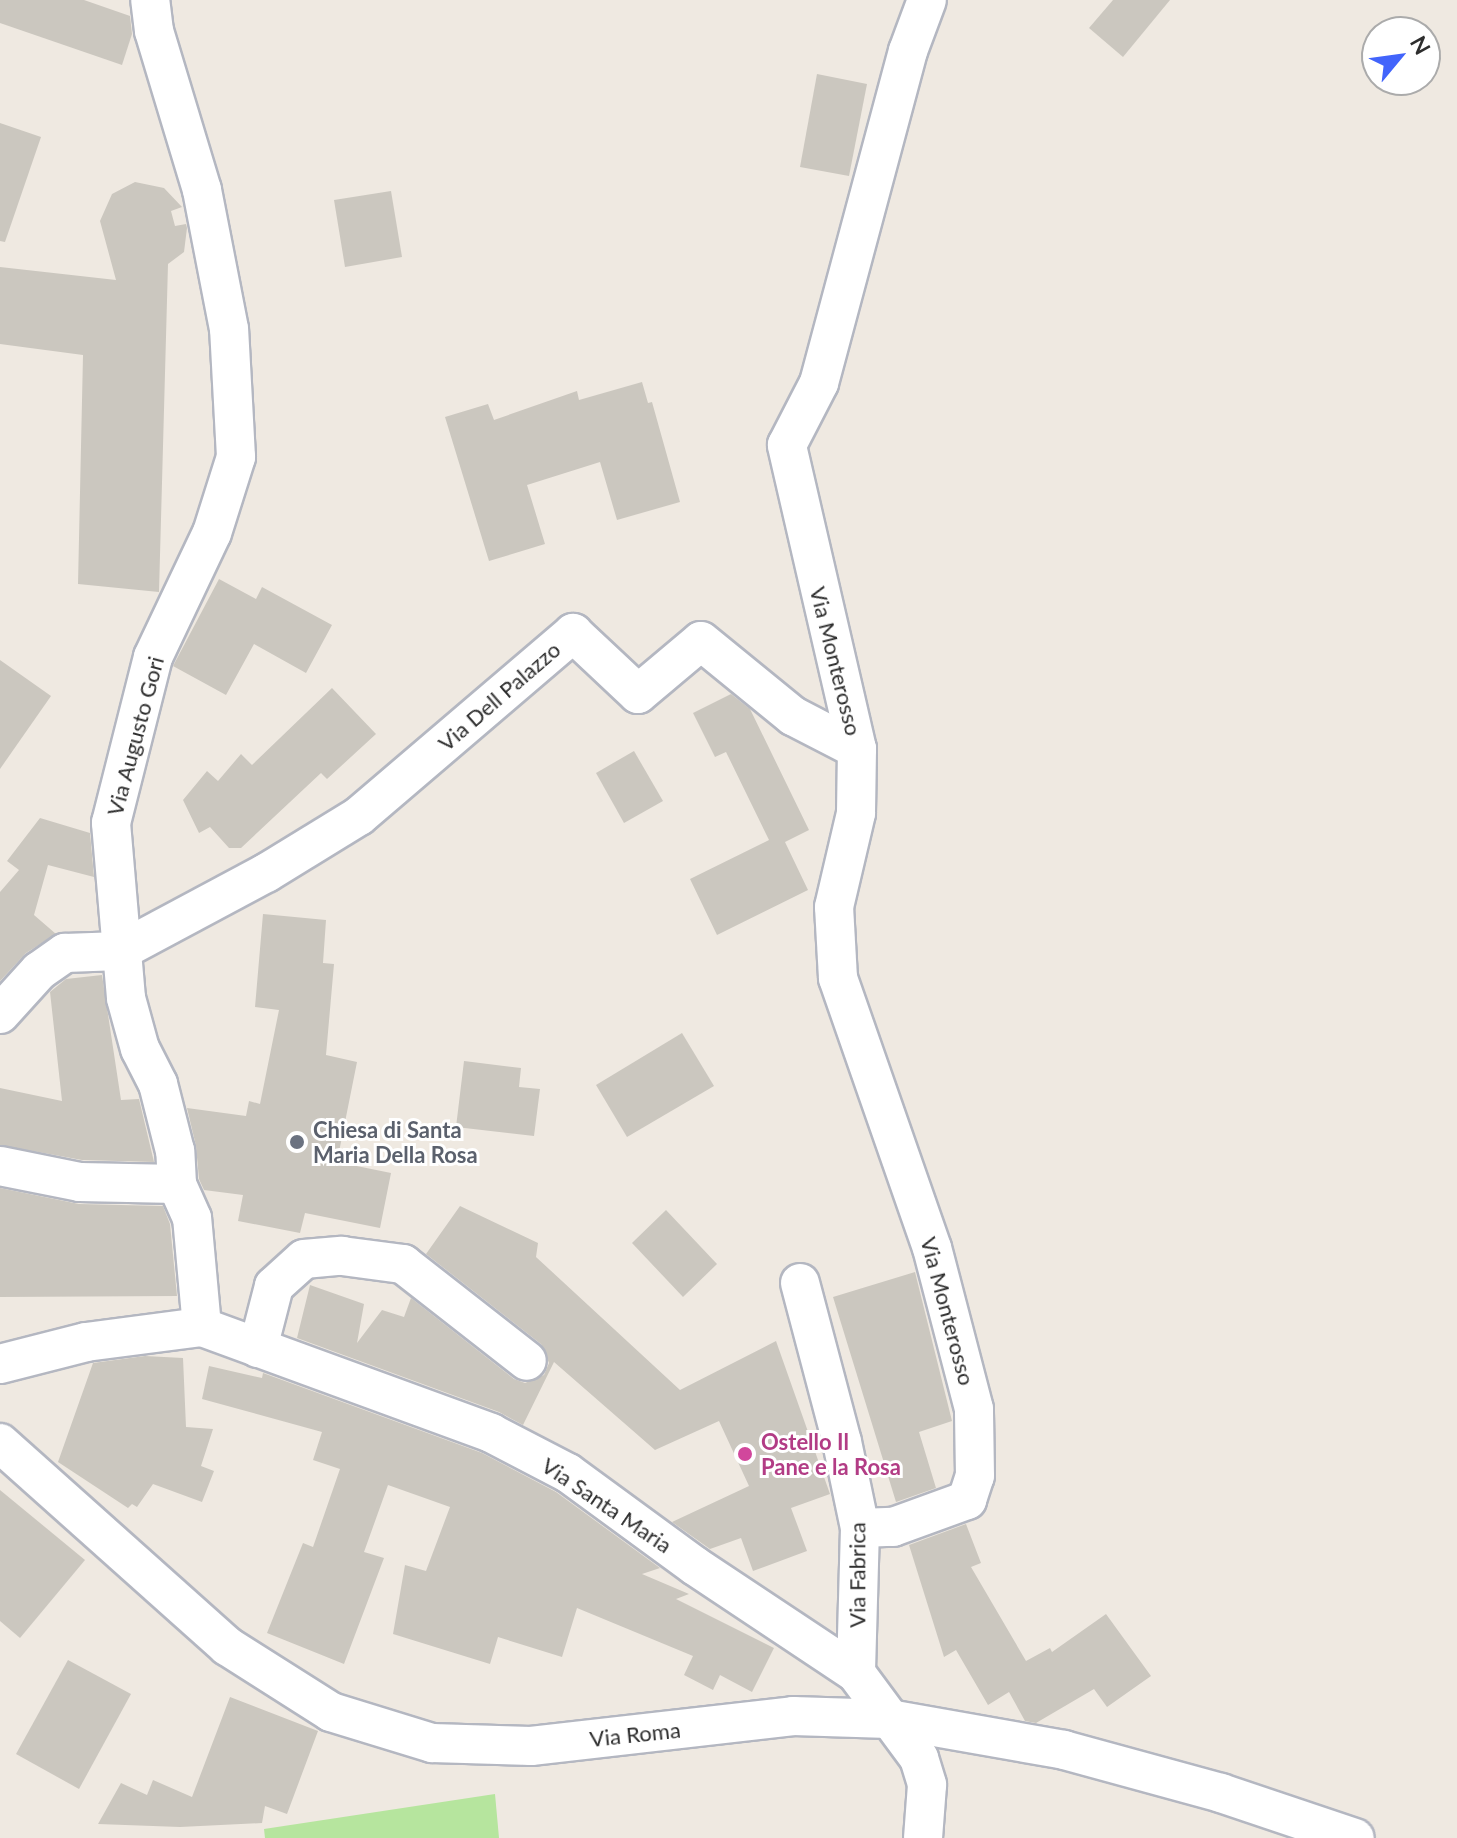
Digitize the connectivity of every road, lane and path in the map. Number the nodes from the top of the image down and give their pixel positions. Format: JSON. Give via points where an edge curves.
{"nodes":[{"id":1,"x":150,"y":0,"type":"edge"},
{"id":2,"x":927,"y":0,"type":"edge"},
{"id":3,"x":857,"y":749,"type":"junction"},
{"id":4,"x":120,"y":951,"type":"junction"},
{"id":5,"x":0,"y":1014,"type":"edge"},
{"id":6,"x":0,"y":1166,"type":"edge"},
{"id":7,"x":177,"y":1184,"type":"junction"},
{"id":8,"x":800,"y":1283,"type":"dead end"},
{"id":9,"x":202,"y":1327,"type":"junction"},
{"id":10,"x":258,"y":1348,"type":"junction"},
{"id":11,"x":527,"y":1361,"type":"dead end"},
{"id":12,"x":0,"y":1364,"type":"edge"},
{"id":13,"x":0,"y":1443,"type":"edge"},
{"id":14,"x":860,"y":1528,"type":"junction"},
{"id":15,"x":856,"y":1673,"type":"junction"},
{"id":16,"x":889,"y":1719,"type":"junction"},
{"id":17,"x":923,"y":1838,"type":"edge"},
{"id":18,"x":1355,"y":1838,"type":"edge"}],
"edges":[{"from":1,"to":4,"type":"street","name":"Via Augusto Gori","via":[[154,31],[202,190],[229,329],[236,457],[212,533],[153,657],[111,823]]},
{"from":2,"to":3,"type":"street","name":"Via Monterosso","via":[[908,51],[819,383],[787,445]]},
{"from":3,"to":4,"type":"street","name":"Via Dell Palazzo","via":[[793,716],[701,641],[638,694],[573,633],[359,816]]},
{"from":3,"to":14,"type":"street","name":"Via Monterosso","via":[[856,813],[834,907],[838,978],[932,1248],[974,1409],[975,1476],[967,1500],[893,1527]]},
{"from":4,"to":5,"type":"street","via":[[65,953],[39,971]]},
{"from":4,"to":7,"type":"street","name":"Via Augusto Gori","via":[[140,1049],[158,1084],[175,1151]]},
{"from":6,"to":7,"type":"street","via":[[80,1182]]},
{"from":7,"to":9,"type":"street","name":"Via Augusto Gori","via":[[192,1218]]},
{"from":8,"to":14,"type":"street","name":"Via Fabrica"},
{"from":9,"to":10,"type":"street","name":"Via Santa Maria"},
{"from":9,"to":12,"type":"street","via":[[86,1342]]},
{"from":10,"to":11,"type":"street","via":[[274,1286],[304,1259],[342,1256],[403,1264]]},
{"from":10,"to":15,"type":"street","name":"Via Santa Maria","via":[[491,1433],[568,1473]]},
{"from":13,"to":16,"type":"street","name":"Via Roma","via":[[227,1646],[331,1712],[432,1743],[531,1746],[793,1716]]},
{"from":14,"to":15,"type":"street","name":"Via Fabrica"},
{"from":15,"to":16,"type":"street"},
{"from":16,"to":17,"type":"street","via":[[919,1758],[927,1785]]},
{"from":16,"to":18,"type":"street","name":"Via Roma","via":[[1064,1750],[1221,1793]]}]}
